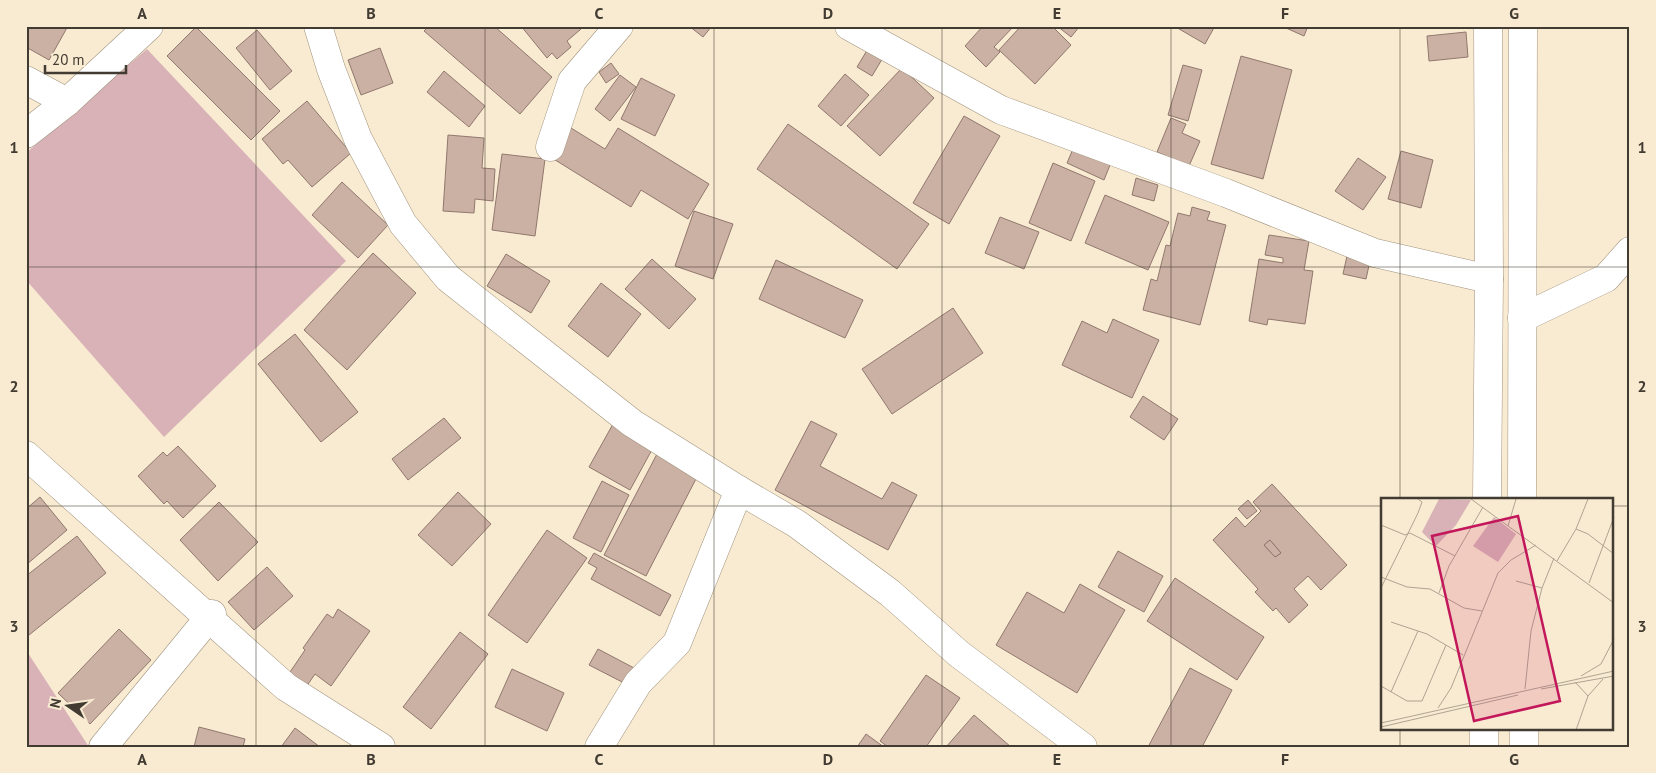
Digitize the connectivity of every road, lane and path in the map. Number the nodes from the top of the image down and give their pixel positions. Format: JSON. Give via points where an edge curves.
{"nodes":[{"id":1,"x":149,"y":26,"type":"edge"},
{"id":2,"x":318,"y":26,"type":"edge"},
{"id":3,"x":619,"y":26,"type":"edge"},
{"id":4,"x":849,"y":26,"type":"edge"},
{"id":5,"x":1488,"y":26,"type":"edge"},
{"id":6,"x":1524,"y":26,"type":"edge"},
{"id":7,"x":26,"y":80,"type":"edge"},
{"id":8,"x":67,"y":102,"type":"junction"},
{"id":9,"x":26,"y":134,"type":"edge"},
{"id":10,"x":550,"y":147,"type":"dead end"},
{"id":11,"x":1630,"y":252,"type":"edge"},
{"id":12,"x":1489,"y":279,"type":"junction"},
{"id":13,"x":1522,"y":318,"type":"junction"},
{"id":14,"x":26,"y":455,"type":"edge"},
{"id":15,"x":739,"y":490,"type":"junction"},
{"id":16,"x":1486,"y":498,"type":"edge"},
{"id":17,"x":1522,"y":498,"type":"edge"},
{"id":18,"x":212,"y":614,"type":"dead end"},
{"id":19,"x":1484,"y":730,"type":"edge"},
{"id":20,"x":1524,"y":730,"type":"edge"},
{"id":21,"x":1073,"y":744,"type":"edge"},
{"id":22,"x":103,"y":747,"type":"edge"},
{"id":23,"x":381,"y":747,"type":"edge"},
{"id":24,"x":599,"y":747,"type":"edge"},
{"id":25,"x":1484,"y":747,"type":"edge"},
{"id":26,"x":1524,"y":747,"type":"edge"}],
"edges":[{"from":1,"to":8,"type":"main road"},
{"from":2,"to":15,"type":"main road","via":[[358,139],[403,224],[448,278],[632,424]]},
{"from":3,"to":10,"type":"main road","via":[[572,81]]},
{"from":4,"to":12,"type":"main road","via":[[1001,110],[1226,193],[1375,253]]},
{"from":5,"to":12,"type":"main road"},
{"from":6,"to":13,"type":"main road"},
{"from":7,"to":8,"type":"main road"},
{"from":8,"to":9,"type":"main road"},
{"from":11,"to":13,"type":"main road","via":[[1606,278]]},
{"from":12,"to":16,"type":"main road"},
{"from":13,"to":17,"type":"main road"},
{"from":14,"to":23,"type":"main road","via":[[286,687]]},
{"from":15,"to":21,"type":"main road","via":[[805,529],[890,593],[959,654]]},
{"from":15,"to":24,"type":"main road","via":[[677,643],[638,683]]},
{"from":18,"to":22,"type":"main road"},
{"from":19,"to":25,"type":"main road"},
{"from":20,"to":26,"type":"main road"}]}
